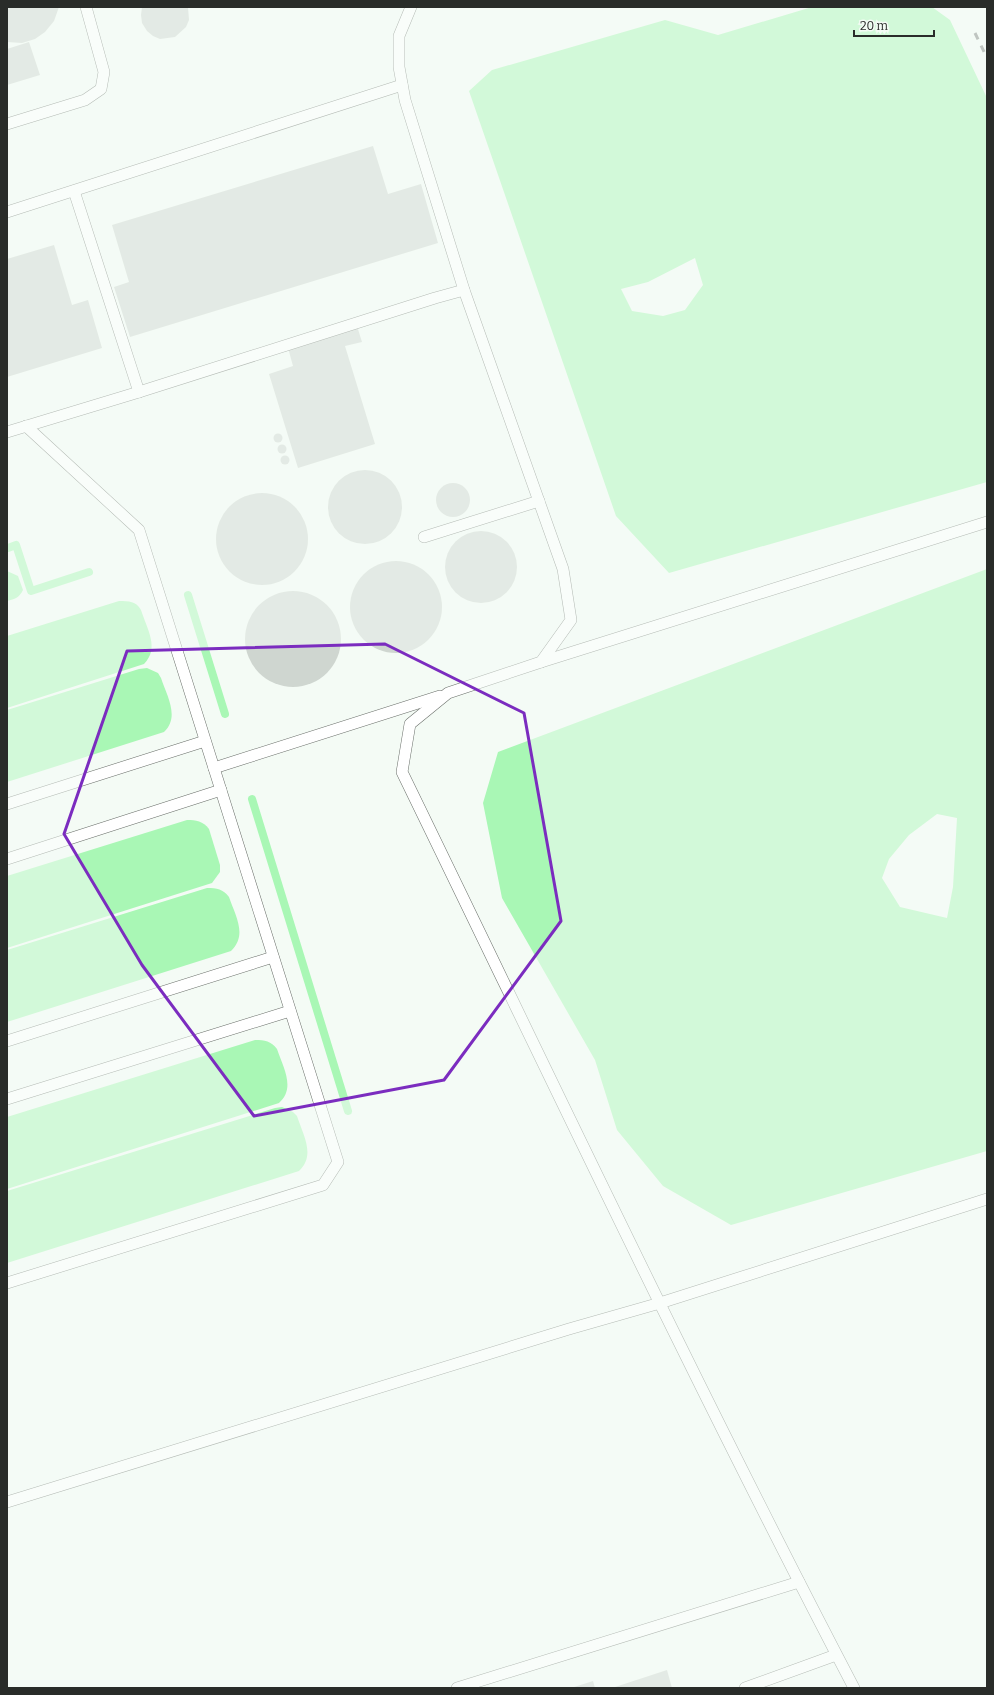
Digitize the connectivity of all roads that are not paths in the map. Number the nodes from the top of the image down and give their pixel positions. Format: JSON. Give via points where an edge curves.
{"nodes":[{"id":1,"x":86,"y":7,"type":"edge"},
{"id":2,"x":411,"y":7,"type":"edge"},
{"id":3,"x":402,"y":85,"type":"junction"},
{"id":4,"x":7,"y":124,"type":"edge"},
{"id":5,"x":74,"y":191,"type":"junction"},
{"id":6,"x":7,"y":212,"type":"edge"},
{"id":7,"x":464,"y":290,"type":"junction"},
{"id":8,"x":139,"y":392,"type":"junction"},
{"id":9,"x":26,"y":426,"type":"junction"},
{"id":10,"x":7,"y":432,"type":"edge"},
{"id":11,"x":539,"y":501,"type":"junction"},
{"id":12,"x":987,"y":522,"type":"edge"},
{"id":13,"x":424,"y":537,"type":"dead end"},
{"id":14,"x":541,"y":662,"type":"junction"},
{"id":15,"x":448,"y":693,"type":"junction"},
{"id":16,"x":206,"y":740,"type":"junction"},
{"id":17,"x":214,"y":768,"type":"junction"},
{"id":18,"x":221,"y":790,"type":"junction"},
{"id":19,"x":7,"y":804,"type":"edge"},
{"id":20,"x":7,"y":859,"type":"edge"},
{"id":21,"x":274,"y":957,"type":"junction"},
{"id":22,"x":290,"y":1011,"type":"junction"},
{"id":23,"x":7,"y":1041,"type":"edge"},
{"id":24,"x":7,"y":1099,"type":"edge"},
{"id":25,"x":987,"y":1199,"type":"edge"},
{"id":26,"x":7,"y":1283,"type":"edge"},
{"id":27,"x":660,"y":1303,"type":"junction"},
{"id":28,"x":7,"y":1502,"type":"edge"},
{"id":29,"x":799,"y":1582,"type":"junction"},
{"id":30,"x":836,"y":1655,"type":"junction"},
{"id":31,"x":458,"y":1688,"type":"edge"},
{"id":32,"x":745,"y":1688,"type":"edge"},
{"id":33,"x":854,"y":1688,"type":"edge"}],
"edges":[{"from":1,"to":4,"type":"lane","via":[[104,72],[101,89],[84,100]]},
{"from":2,"to":3,"type":"lane","via":[[399,36]]},
{"from":3,"to":5,"type":"lane"},
{"from":3,"to":7,"type":"lane"},
{"from":5,"to":6,"type":"lane"},
{"from":5,"to":8,"type":"lane"},
{"from":7,"to":8,"type":"lane"},
{"from":7,"to":11,"type":"lane"},
{"from":8,"to":9,"type":"lane"},
{"from":9,"to":10,"type":"lane"},
{"from":9,"to":16,"type":"lane","via":[[139,530]]},
{"from":11,"to":13,"type":"lane"},
{"from":11,"to":14,"type":"lane","via":[[563,569],[571,620]]},
{"from":12,"to":14,"type":"lane"},
{"from":14,"to":15,"type":"lane"},
{"from":15,"to":17,"type":"lane"},
{"from":15,"to":27,"type":"lane","via":[[410,724],[402,772]]},
{"from":16,"to":17,"type":"lane"},
{"from":16,"to":19,"type":"lane"},
{"from":17,"to":18,"type":"lane"},
{"from":18,"to":20,"type":"lane"},
{"from":18,"to":21,"type":"lane"},
{"from":21,"to":22,"type":"lane"},
{"from":21,"to":23,"type":"lane"},
{"from":22,"to":24,"type":"lane"},
{"from":22,"to":26,"type":"lane","via":[[338,1162],[323,1185]]},
{"from":25,"to":27,"type":"lane"},
{"from":27,"to":28,"type":"lane"},
{"from":27,"to":29,"type":"lane"},
{"from":29,"to":30,"type":"lane"},
{"from":29,"to":31,"type":"lane"},
{"from":30,"to":32,"type":"lane"},
{"from":30,"to":33,"type":"lane"}]}
